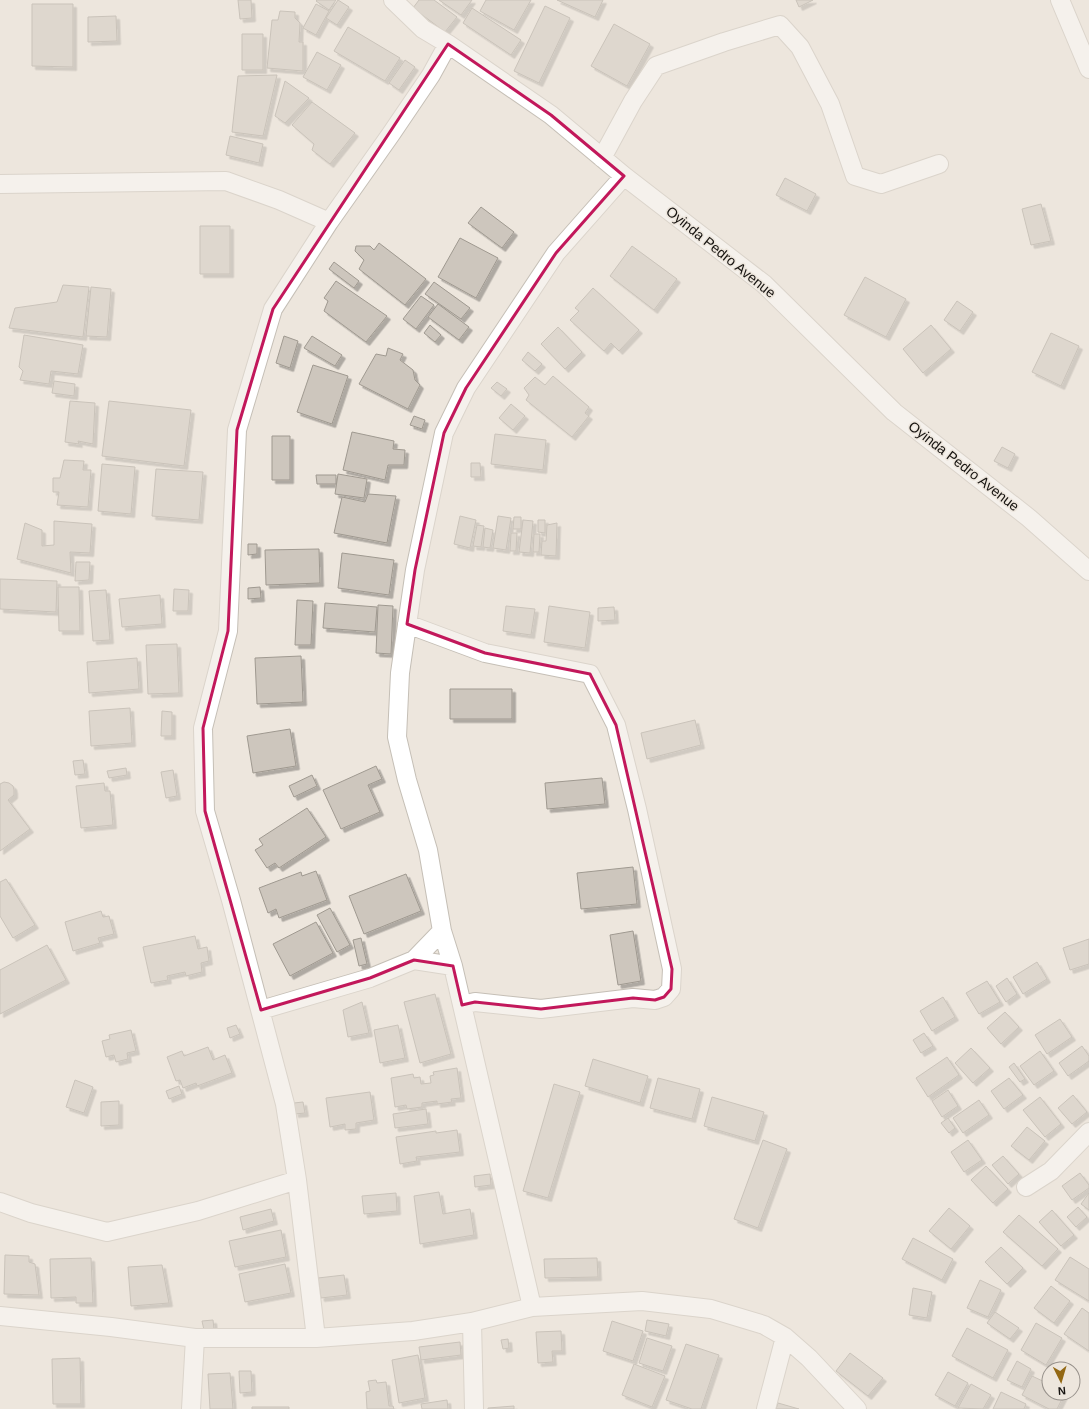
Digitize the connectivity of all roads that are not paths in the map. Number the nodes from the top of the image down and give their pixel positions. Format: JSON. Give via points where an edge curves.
{"nodes":[{"id":1,"x":393,"y":0,"type":"edge"},
{"id":2,"x":1060,"y":0,"type":"edge"},
{"id":3,"x":448,"y":44,"type":"junction"},
{"id":4,"x":1089,"y":69,"type":"edge"},
{"id":5,"x":602,"y":158,"type":"junction"},
{"id":6,"x":939,"y":164,"type":"dead end"},
{"id":7,"x":624,"y":176,"type":"junction"},
{"id":8,"x":0,"y":184,"type":"edge"},
{"id":9,"x":329,"y":222,"type":"junction"},
{"id":10,"x":1089,"y":571,"type":"edge"},
{"id":11,"x":407,"y":624,"type":"junction"},
{"id":12,"x":442,"y":931,"type":"junction"},
{"id":13,"x":414,"y":960,"type":"junction"},
{"id":14,"x":453,"y":966,"type":"junction"},
{"id":15,"x":462,"y":1005,"type":"junction"},
{"id":16,"x":261,"y":1010,"type":"junction"},
{"id":17,"x":1089,"y":1132,"type":"edge"},
{"id":18,"x":297,"y":1180,"type":"junction"},
{"id":19,"x":1026,"y":1187,"type":"dead end"},
{"id":20,"x":0,"y":1202,"type":"edge"},
{"id":21,"x":532,"y":1307,"type":"junction"},
{"id":22,"x":0,"y":1316,"type":"edge"},
{"id":23,"x":472,"y":1322,"type":"junction"},
{"id":24,"x":784,"y":1337,"type":"junction"},
{"id":25,"x":195,"y":1338,"type":"junction"},
{"id":26,"x":316,"y":1338,"type":"junction"},
{"id":27,"x":191,"y":1409,"type":"edge"},
{"id":28,"x":474,"y":1409,"type":"edge"},
{"id":29,"x":766,"y":1409,"type":"edge"},
{"id":30,"x":857,"y":1409,"type":"edge"}],
"edges":[{"from":1,"to":3,"type":"street","name":"Oyinda Pedro Avenue","via":[[423,29]]},
{"from":2,"to":4,"type":"street"},
{"from":3,"to":5,"type":"street","name":"Oyinda Pedro Avenue","via":[[550,115]]},
{"from":3,"to":9,"type":"street","via":[[431,75]]},
{"from":5,"to":6,"type":"street","via":[[633,101],[656,66],[780,25],[800,47],[830,104],[855,176],[881,184]]},
{"from":5,"to":7,"type":"street","name":"Oyinda Pedro Avenue"},
{"from":7,"to":10,"type":"street","name":"Oyinda Pedro Avenue","via":[[764,284],[894,412],[1029,518]]},
{"from":7,"to":11,"type":"street","via":[[556,254],[466,388],[444,433],[415,570]]},
{"from":8,"to":9,"type":"street","via":[[226,182],[279,200]]},
{"from":9,"to":16,"type":"street","via":[[273,309],[237,430],[228,631],[203,728],[205,811]]},
{"from":11,"to":12,"type":"street","via":[[400,673],[397,737],[428,850]]},
{"from":11,"to":15,"type":"street","via":[[485,653],[590,674],[616,724],[672,969],[671,989],[664,997],[655,1000],[632,998],[541,1008],[475,1002]]},
{"from":12,"to":13,"type":"street"},
{"from":12,"to":14,"type":"street"},
{"from":13,"to":14,"type":"street"},
{"from":13,"to":16,"type":"street","via":[[370,978]]},
{"from":14,"to":15,"type":"street"},
{"from":15,"to":21,"type":"street"},
{"from":16,"to":18,"type":"street","via":[[285,1104]]},
{"from":17,"to":19,"type":"street","via":[[1051,1171]]},
{"from":18,"to":20,"type":"street","via":[[198,1211],[107,1232],[31,1213]]},
{"from":18,"to":26,"type":"street"},
{"from":21,"to":23,"type":"street"},
{"from":21,"to":24,"type":"street","via":[[642,1302],[703,1308],[764,1325]]},
{"from":22,"to":25,"type":"street"},
{"from":23,"to":26,"type":"street","via":[[413,1331]]},
{"from":23,"to":28,"type":"street"},
{"from":24,"to":29,"type":"street"},
{"from":24,"to":30,"type":"street","via":[[809,1358]]},
{"from":25,"to":26,"type":"street"},
{"from":25,"to":27,"type":"street"}]}
